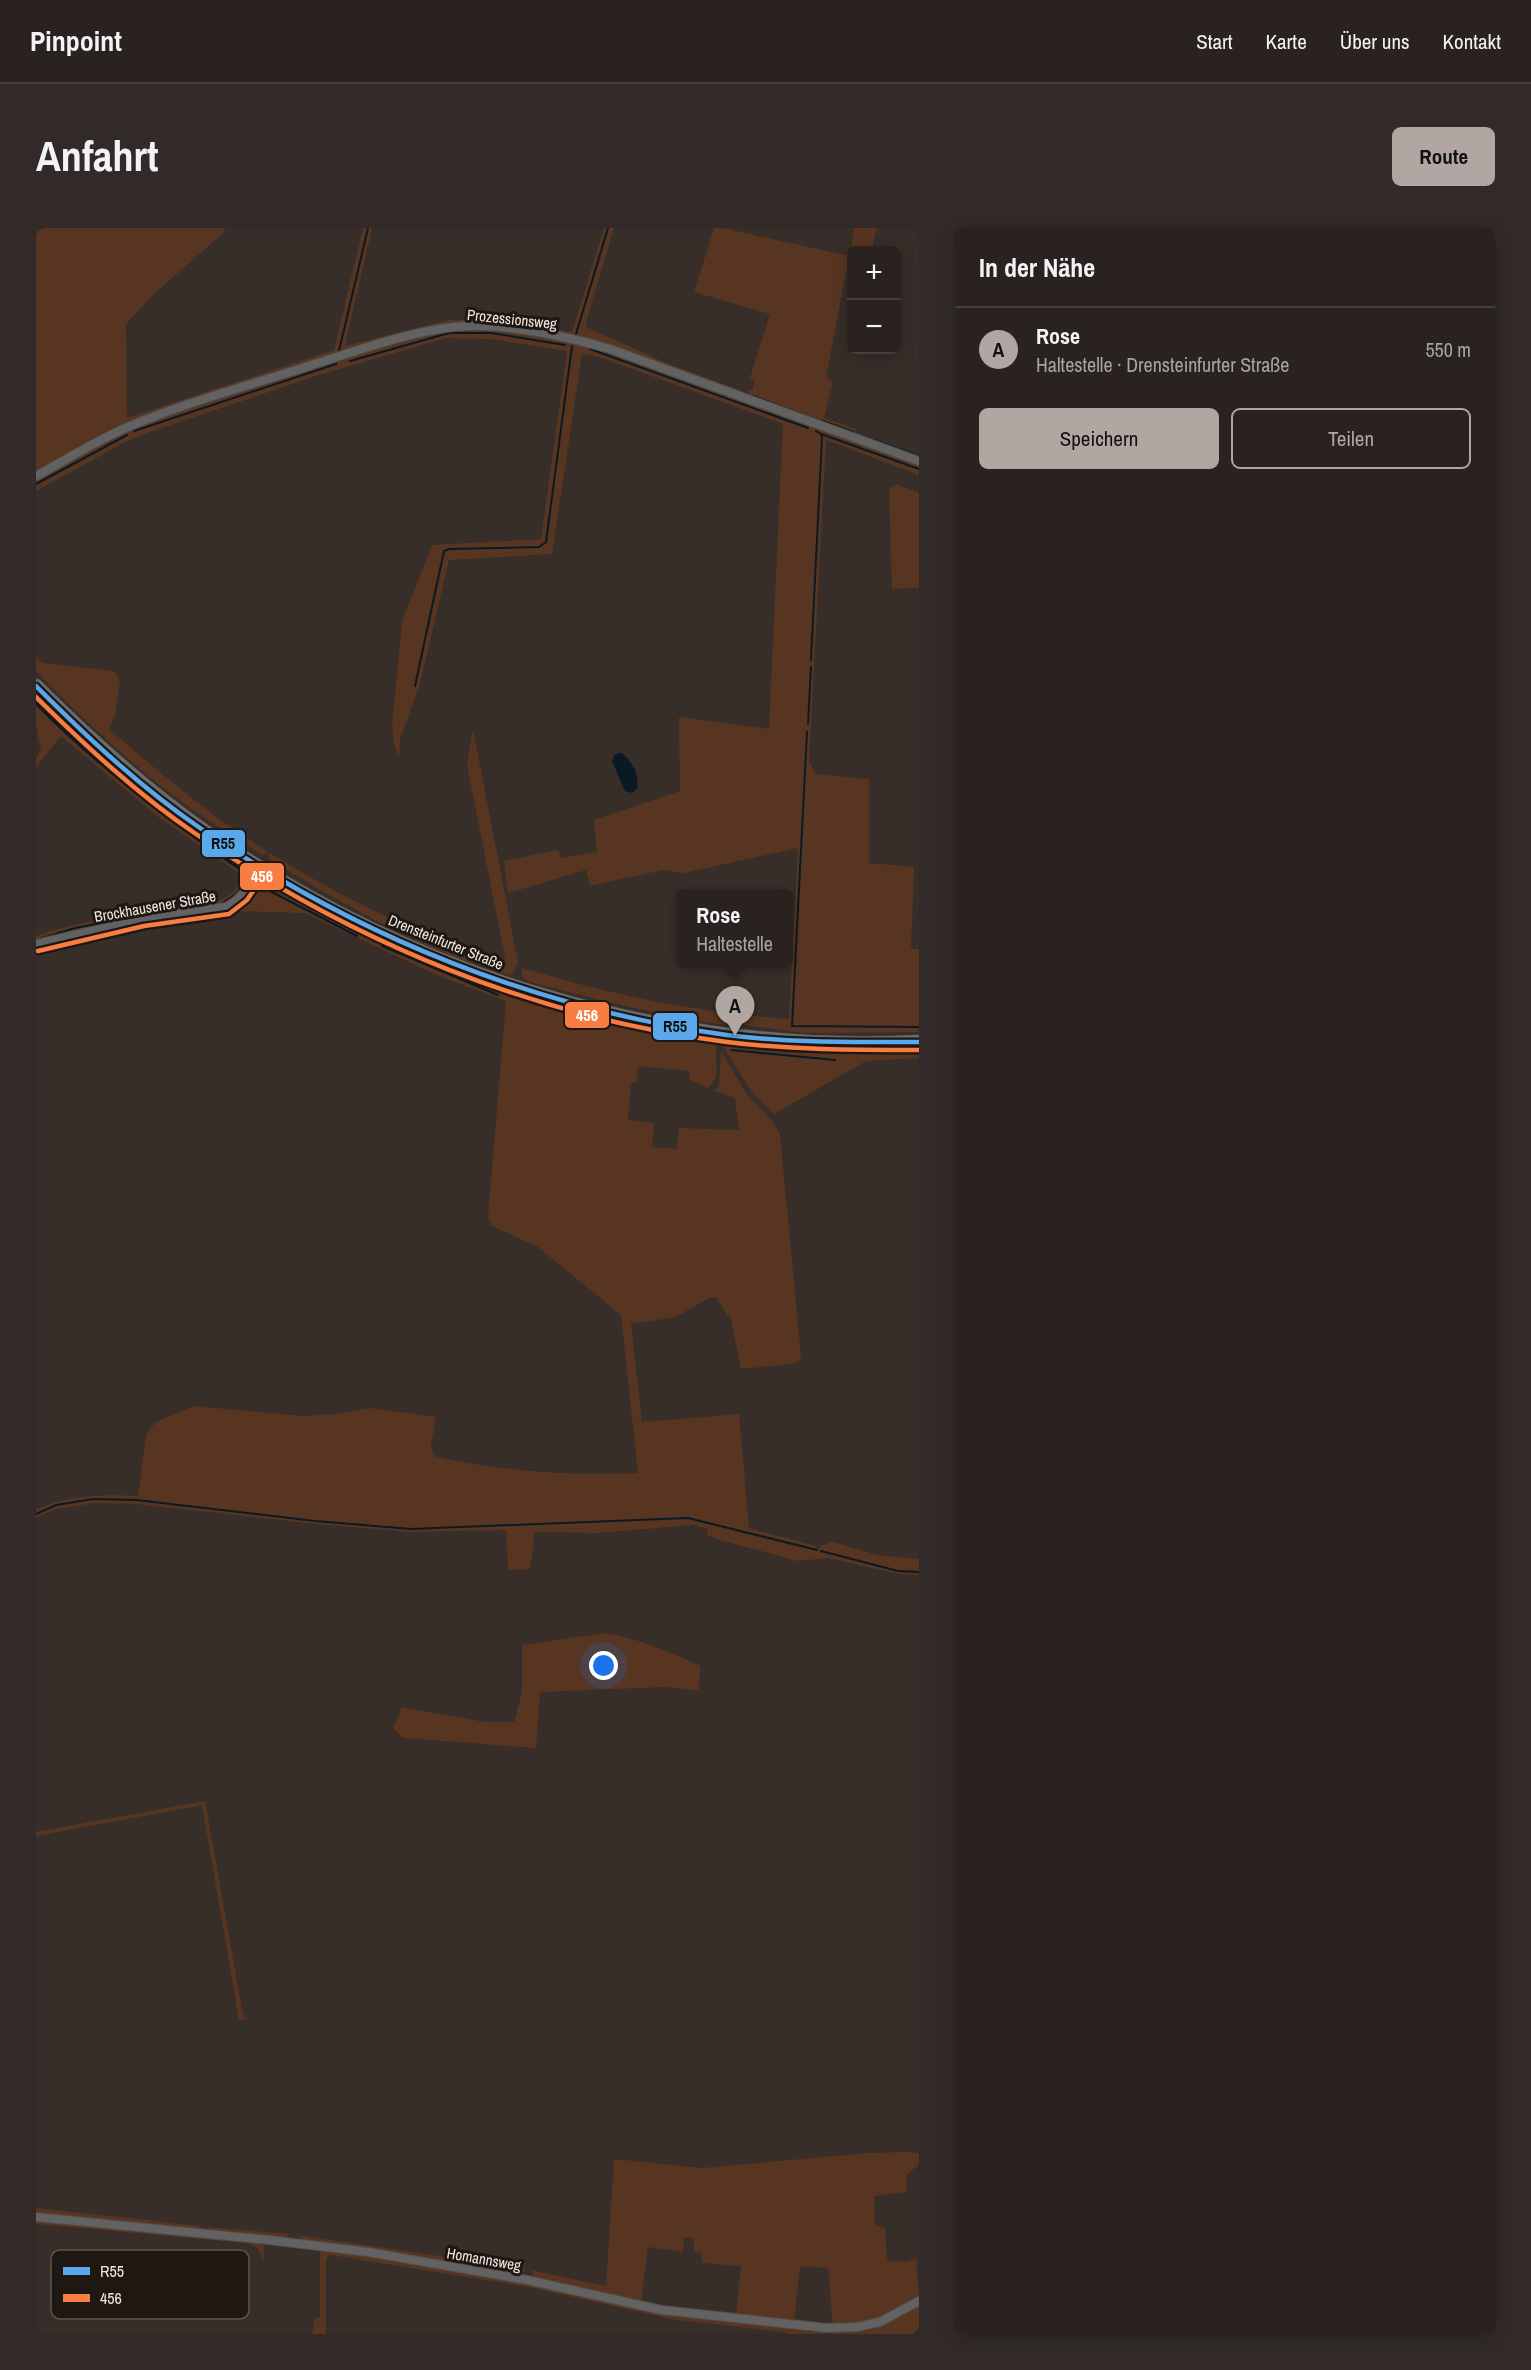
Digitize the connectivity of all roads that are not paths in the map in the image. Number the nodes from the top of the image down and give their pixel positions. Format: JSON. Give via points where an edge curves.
{"nodes":[{"id":1,"x":919,"y":461,"type":"edge"},
{"id":2,"x":36,"y":476,"type":"edge"},
{"id":3,"x":36,"y":686,"type":"edge"},
{"id":4,"x":260,"y":868,"type":"junction"},
{"id":5,"x":36,"y":944,"type":"edge"},
{"id":6,"x":919,"y":1042,"type":"edge"},
{"id":7,"x":36,"y":2217,"type":"edge"},
{"id":8,"x":919,"y":2301,"type":"edge"},
{"id":9,"x":827,"y":2331,"type":"edge"}],
"edges":[{"from":1,"to":2,"type":"street","name":"Prozessionsweg","via":[[610,349],[528,332],[469,326],[433,330],[354,352],[180,408],[127,427]]},
{"from":3,"to":4,"type":"main road","name":"Drensteinfurter Straße","via":[[130,774],[199,828]]},
{"from":4,"to":5,"type":"street","name":"Brockhausener Straße","via":[[244,894],[226,907],[143,919]]},
{"from":4,"to":6,"type":"main road","name":"Drensteinfurter Straße","via":[[394,940],[489,978],[579,1006],[748,1038],[848,1044]]},
{"from":7,"to":9,"type":"street","name":"Homannsweg","via":[[368,2252],[527,2280],[662,2310]]},
{"from":8,"to":9,"type":"street","name":"Homannsweg","via":[[880,2322]]}]}
